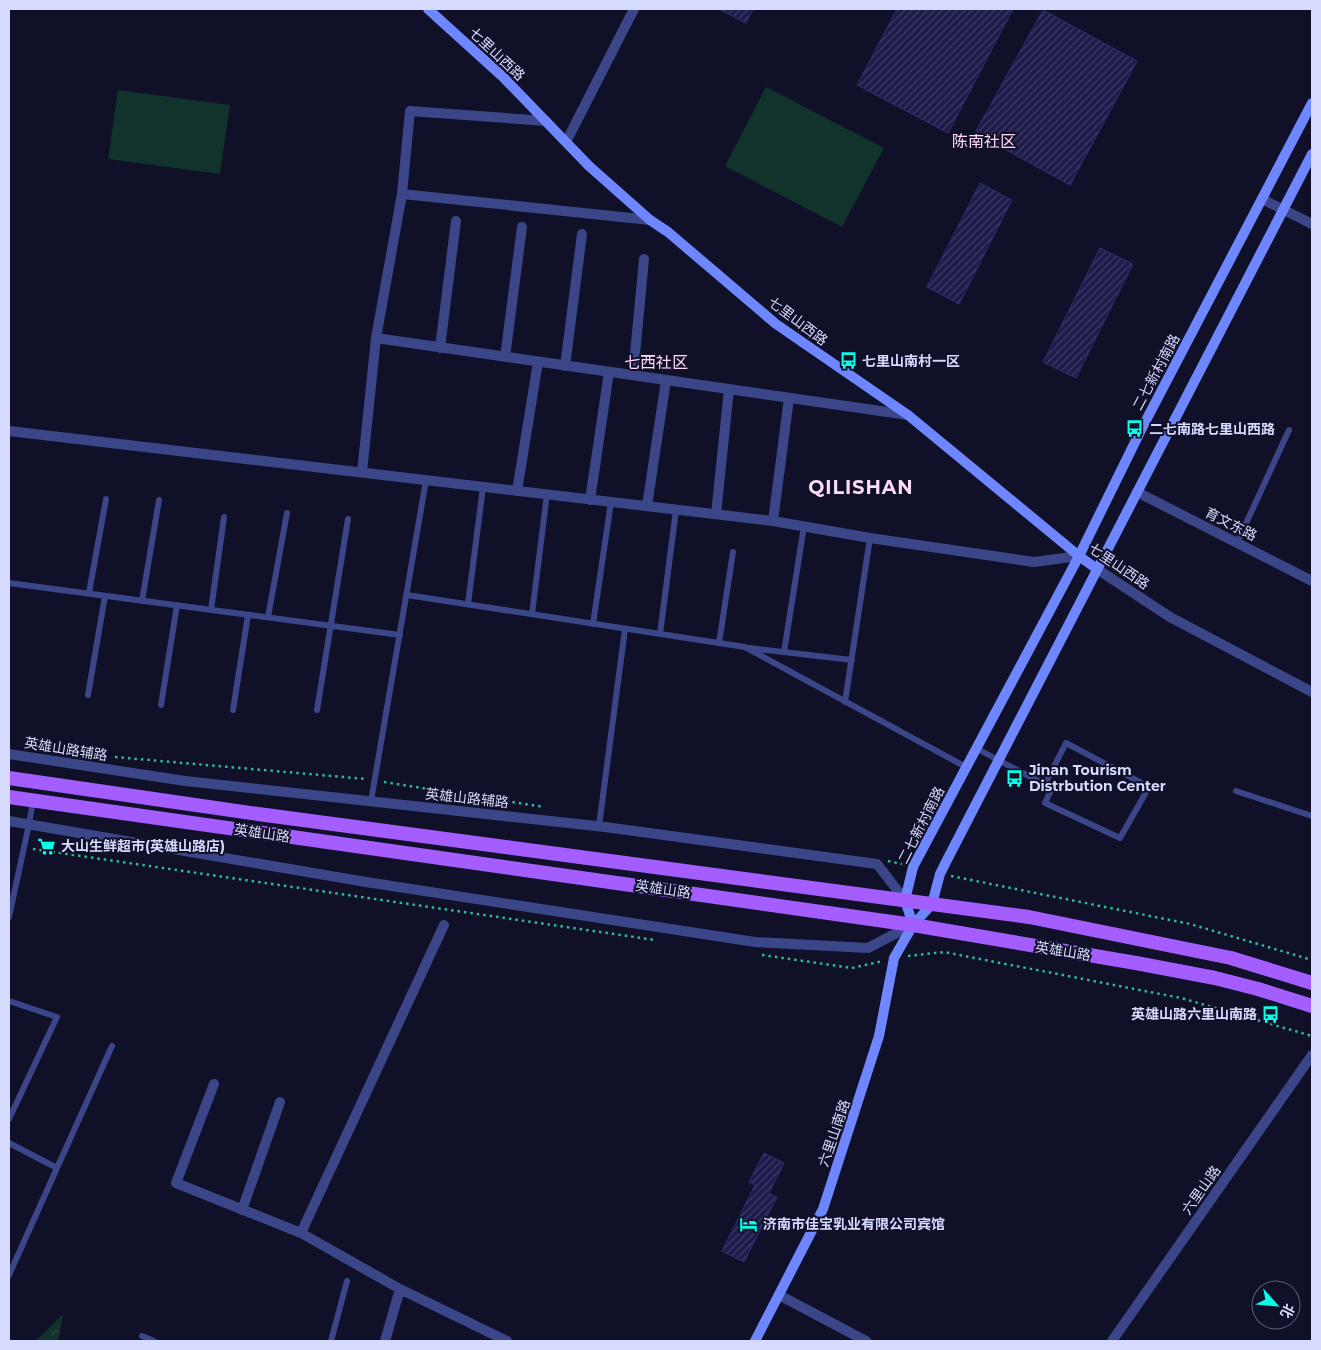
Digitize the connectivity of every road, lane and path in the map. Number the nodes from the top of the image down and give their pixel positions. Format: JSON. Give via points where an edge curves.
{"nodes":[{"id":1,"x":428,"y":9,"type":"edge"},
{"id":2,"x":634,"y":9,"type":"edge"},
{"id":3,"x":1312,"y":103,"type":"edge"},
{"id":4,"x":546,"y":121,"type":"junction"},
{"id":5,"x":566,"y":142,"type":"junction"},
{"id":6,"x":1312,"y":154,"type":"edge"},
{"id":7,"x":402,"y":194,"type":"junction"},
{"id":8,"x":1262,"y":199,"type":"junction"},
{"id":9,"x":1283,"y":210,"type":"junction"},
{"id":10,"x":650,"y":220,"type":"junction"},
{"id":11,"x":456,"y":221,"type":"dead end"},
{"id":12,"x":1312,"y":224,"type":"edge"},
{"id":13,"x":522,"y":227,"type":"dead end"},
{"id":14,"x":582,"y":234,"type":"dead end"},
{"id":15,"x":644,"y":259,"type":"dead end"},
{"id":16,"x":376,"y":338,"type":"junction"},
{"id":17,"x":440,"y":348,"type":"junction"},
{"id":18,"x":505,"y":357,"type":"junction"},
{"id":19,"x":538,"y":362,"type":"junction"},
{"id":20,"x":565,"y":366,"type":"junction"},
{"id":21,"x":608,"y":372,"type":"junction"},
{"id":22,"x":632,"y":375,"type":"junction"},
{"id":23,"x":666,"y":380,"type":"junction"},
{"id":24,"x":729,"y":389,"type":"junction"},
{"id":25,"x":789,"y":398,"type":"junction"},
{"id":26,"x":908,"y":415,"type":"junction"},
{"id":27,"x":9,"y":430,"type":"edge"},
{"id":28,"x":1289,"y":430,"type":"dead end"},
{"id":29,"x":362,"y":472,"type":"junction"},
{"id":30,"x":426,"y":480,"type":"junction"},
{"id":31,"x":483,"y":487,"type":"junction"},
{"id":32,"x":517,"y":491,"type":"junction"},
{"id":33,"x":1137,"y":492,"type":"junction"},
{"id":34,"x":547,"y":494,"type":"junction"},
{"id":35,"x":106,"y":499,"type":"dead end"},
{"id":36,"x":159,"y":500,"type":"dead end"},
{"id":37,"x":590,"y":500,"type":"junction"},
{"id":38,"x":611,"y":502,"type":"junction"},
{"id":39,"x":647,"y":506,"type":"junction"},
{"id":40,"x":676,"y":510,"type":"junction"},
{"id":41,"x":287,"y":513,"type":"dead end"},
{"id":42,"x":716,"y":514,"type":"junction"},
{"id":43,"x":224,"y":517,"type":"dead end"},
{"id":44,"x":348,"y":520,"type":"dead end"},
{"id":45,"x":774,"y":521,"type":"junction"},
{"id":46,"x":804,"y":526,"type":"junction"},
{"id":47,"x":870,"y":538,"type":"junction"},
{"id":48,"x":1237,"y":543,"type":"junction"},
{"id":49,"x":733,"y":552,"type":"dead end"},
{"id":50,"x":1079,"y":556,"type":"junction"},
{"id":51,"x":1097,"y":568,"type":"junction"},
{"id":52,"x":1312,"y":581,"type":"edge"},
{"id":53,"x":9,"y":583,"type":"edge"},
{"id":54,"x":89,"y":594,"type":"junction"},
{"id":55,"x":407,"y":595,"type":"junction"},
{"id":56,"x":105,"y":596,"type":"junction"},
{"id":57,"x":142,"y":600,"type":"junction"},
{"id":58,"x":468,"y":604,"type":"junction"},
{"id":59,"x":177,"y":605,"type":"junction"},
{"id":60,"x":211,"y":610,"type":"junction"},
{"id":61,"x":532,"y":614,"type":"junction"},
{"id":62,"x":248,"y":615,"type":"junction"},
{"id":63,"x":268,"y":617,"type":"junction"},
{"id":64,"x":593,"y":624,"type":"junction"},
{"id":65,"x":331,"y":626,"type":"junction"},
{"id":66,"x":625,"y":629,"type":"junction"},
{"id":67,"x":660,"y":634,"type":"junction"},
{"id":68,"x":400,"y":635,"type":"junction"},
{"id":69,"x":719,"y":644,"type":"junction"},
{"id":70,"x":745,"y":647,"type":"junction"},
{"id":71,"x":784,"y":652,"type":"junction"},
{"id":72,"x":852,"y":660,"type":"junction"},
{"id":73,"x":1312,"y":692,"type":"edge"},
{"id":74,"x":88,"y":695,"type":"dead end"},
{"id":75,"x":845,"y":702,"type":"junction"},
{"id":76,"x":161,"y":705,"type":"dead end"},
{"id":77,"x":233,"y":710,"type":"dead end"},
{"id":78,"x":317,"y":710,"type":"dead end"},
{"id":79,"x":976,"y":748,"type":"junction"},
{"id":80,"x":9,"y":754,"type":"edge"},
{"id":81,"x":999,"y":761,"type":"junction"},
{"id":82,"x":966,"y":767,"type":"junction"},
{"id":83,"x":9,"y":778,"type":"edge"},
{"id":84,"x":1045,"y":784,"type":"junction"},
{"id":85,"x":1236,"y":791,"type":"dead end"},
{"id":86,"x":9,"y":797,"type":"edge"},
{"id":87,"x":33,"y":801,"type":"junction"},
{"id":88,"x":371,"y":801,"type":"junction"},
{"id":89,"x":1312,"y":816,"type":"edge"},
{"id":90,"x":9,"y":821,"type":"edge"},
{"id":91,"x":29,"y":824,"type":"junction"},
{"id":92,"x":599,"y":826,"type":"junction"},
{"id":93,"x":905,"y":900,"type":"junction"},
{"id":94,"x":932,"y":904,"type":"junction"},
{"id":95,"x":9,"y":917,"type":"edge"},
{"id":96,"x":444,"y":925,"type":"dead end"},
{"id":97,"x":912,"y":925,"type":"junction"},
{"id":98,"x":1312,"y":983,"type":"edge"},
{"id":99,"x":9,"y":1001,"type":"edge"},
{"id":100,"x":1312,"y":1006,"type":"edge"},
{"id":101,"x":112,"y":1046,"type":"dead end"},
{"id":102,"x":1312,"y":1055,"type":"edge"},
{"id":103,"x":214,"y":1084,"type":"dead end"},
{"id":104,"x":280,"y":1102,"type":"dead end"},
{"id":105,"x":9,"y":1119,"type":"edge"},
{"id":106,"x":9,"y":1143,"type":"edge"},
{"id":107,"x":57,"y":1168,"type":"junction"},
{"id":108,"x":242,"y":1210,"type":"junction"},
{"id":109,"x":301,"y":1233,"type":"junction"},
{"id":110,"x":9,"y":1275,"type":"edge"},
{"id":111,"x":347,"y":1281,"type":"dead end"},
{"id":112,"x":400,"y":1289,"type":"junction"},
{"id":113,"x":779,"y":1296,"type":"junction"},
{"id":114,"x":142,"y":1336,"type":"dead end"},
{"id":115,"x":154,"y":1341,"type":"edge"},
{"id":116,"x":330,"y":1341,"type":"edge"},
{"id":117,"x":386,"y":1341,"type":"edge"},
{"id":118,"x":507,"y":1341,"type":"edge"},
{"id":119,"x":755,"y":1341,"type":"edge"},
{"id":120,"x":866,"y":1341,"type":"edge"},
{"id":121,"x":1112,"y":1341,"type":"edge"}],
"edges":[{"from":1,"to":4,"type":"main road","name":"七里山西路"},
{"from":2,"to":5,"type":"street"},
{"from":3,"to":8,"type":"main road","name":"二七新村南路"},
{"from":4,"to":5,"type":"main road","name":"七里山西路"},
{"from":4,"to":7,"type":"street","via":[[410,111]]},
{"from":5,"to":10,"type":"main road","name":"七里山西路"},
{"from":6,"to":9,"type":"main road"},
{"from":7,"to":10,"type":"street"},
{"from":7,"to":16,"type":"street"},
{"from":8,"to":9,"type":"street"},
{"from":8,"to":50,"type":"main road","name":"二七新村南路"},
{"from":9,"to":12,"type":"street"},
{"from":9,"to":33,"type":"main road"},
{"from":10,"to":26,"type":"main road","name":"七里山西路","via":[[776,324]]},
{"from":11,"to":17,"type":"street"},
{"from":13,"to":18,"type":"street"},
{"from":14,"to":20,"type":"street"},
{"from":15,"to":22,"type":"street"},
{"from":16,"to":17,"type":"street"},
{"from":16,"to":29,"type":"street"},
{"from":17,"to":18,"type":"street"},
{"from":18,"to":19,"type":"street"},
{"from":19,"to":20,"type":"street"},
{"from":19,"to":32,"type":"street"},
{"from":20,"to":21,"type":"street"},
{"from":21,"to":22,"type":"street"},
{"from":21,"to":37,"type":"street"},
{"from":22,"to":23,"type":"street"},
{"from":23,"to":24,"type":"street"},
{"from":23,"to":39,"type":"street"},
{"from":24,"to":25,"type":"street"},
{"from":24,"to":42,"type":"street"},
{"from":25,"to":26,"type":"street"},
{"from":25,"to":45,"type":"street"},
{"from":26,"to":50,"type":"main road","name":"七里山西路"},
{"from":27,"to":29,"type":"street"},
{"from":28,"to":48,"type":"lane"},
{"from":29,"to":30,"type":"street"},
{"from":30,"to":31,"type":"street"},
{"from":30,"to":55,"type":"lane"},
{"from":31,"to":32,"type":"street"},
{"from":31,"to":58,"type":"lane"},
{"from":32,"to":34,"type":"street"},
{"from":33,"to":48,"type":"street","name":"育文东路"},
{"from":33,"to":51,"type":"main road"},
{"from":34,"to":37,"type":"street"},
{"from":34,"to":61,"type":"lane"},
{"from":35,"to":54,"type":"lane"},
{"from":36,"to":57,"type":"lane"},
{"from":37,"to":38,"type":"street"},
{"from":38,"to":39,"type":"street"},
{"from":38,"to":64,"type":"lane"},
{"from":39,"to":40,"type":"street"},
{"from":40,"to":42,"type":"street"},
{"from":40,"to":67,"type":"lane"},
{"from":41,"to":63,"type":"lane"},
{"from":42,"to":45,"type":"street"},
{"from":43,"to":60,"type":"lane"},
{"from":44,"to":65,"type":"lane"},
{"from":45,"to":46,"type":"street"},
{"from":46,"to":47,"type":"street"},
{"from":46,"to":71,"type":"lane"},
{"from":47,"to":50,"type":"street","via":[[1034,562]]},
{"from":47,"to":72,"type":"lane"},
{"from":48,"to":52,"type":"street","name":"育文东路"},
{"from":49,"to":69,"type":"lane"},
{"from":50,"to":51,"type":"main road","name":"七里山西路"},
{"from":50,"to":79,"type":"main road","name":"二七新村南路"},
{"from":51,"to":73,"type":"street","name":"七里山西路","via":[[1170,617]]},
{"from":51,"to":81,"type":"main road"},
{"from":53,"to":54,"type":"lane"},
{"from":54,"to":56,"type":"lane"},
{"from":55,"to":58,"type":"lane"},
{"from":55,"to":68,"type":"lane"},
{"from":56,"to":57,"type":"lane"},
{"from":56,"to":74,"type":"lane"},
{"from":57,"to":59,"type":"lane"},
{"from":58,"to":61,"type":"lane"},
{"from":59,"to":60,"type":"lane"},
{"from":59,"to":76,"type":"lane"},
{"from":60,"to":62,"type":"lane"},
{"from":61,"to":64,"type":"lane"},
{"from":62,"to":63,"type":"lane"},
{"from":62,"to":77,"type":"lane"},
{"from":63,"to":65,"type":"lane"},
{"from":64,"to":66,"type":"lane"},
{"from":65,"to":68,"type":"lane"},
{"from":65,"to":78,"type":"lane"},
{"from":66,"to":67,"type":"lane"},
{"from":66,"to":92,"type":"lane"},
{"from":67,"to":69,"type":"lane"},
{"from":68,"to":88,"type":"lane"},
{"from":69,"to":70,"type":"lane"},
{"from":70,"to":71,"type":"lane"},
{"from":70,"to":75,"type":"lane"},
{"from":71,"to":72,"type":"lane"},
{"from":72,"to":75,"type":"lane"},
{"from":75,"to":82,"type":"lane"},
{"from":79,"to":81,"type":"lane"},
{"from":79,"to":82,"type":"main road","name":"二七新村南路"},
{"from":80,"to":88,"type":"street","name":"英雄山路辅路","via":[[185,781]]},
{"from":81,"to":84,"type":"lane"},
{"from":81,"to":94,"type":"main road","via":[[940,874]]},
{"from":82,"to":93,"type":"main road","name":"二七新村南路","via":[[913,867]]},
{"from":83,"to":93,"type":"main road","name":"英雄山路"},
{"from":84,"to":84,"type":"lane","via":[[1052,788],[1045,803],[1120,838],[1149,787],[1066,743]]},
{"from":85,"to":89,"type":"lane"},
{"from":86,"to":87,"type":"main road","name":"英雄山路"},
{"from":87,"to":91,"type":"lane"},
{"from":87,"to":97,"type":"main road","name":"英雄山路"},
{"from":88,"to":92,"type":"street","name":"英雄山路辅路"},
{"from":90,"to":91,"type":"street"},
{"from":91,"to":95,"type":"lane"},
{"from":91,"to":97,"type":"street","via":[[366,882],[755,942],[868,948]]},
{"from":92,"to":93,"type":"street","name":"英雄山路辅路","via":[[877,864]]},
{"from":93,"to":94,"type":"main road","name":"英雄山路"},
{"from":93,"to":97,"type":"main road","name":"二七新村南路"},
{"from":94,"to":97,"type":"main road"},
{"from":94,"to":98,"type":"main road","name":"英雄山路","via":[[1029,917],[1231,958]]},
{"from":96,"to":109,"type":"street"},
{"from":97,"to":100,"type":"main road","name":"英雄山路","via":[[1215,978]]},
{"from":97,"to":113,"type":"main road","name":"六里山南路","via":[[894,958],[879,1036],[823,1210]]},
{"from":99,"to":105,"type":"lane","via":[[58,1017]]},
{"from":101,"to":107,"type":"lane"},
{"from":102,"to":121,"type":"street","name":"六里山路"},
{"from":103,"to":108,"type":"street","via":[[176,1183]]},
{"from":104,"to":108,"type":"street"},
{"from":106,"to":107,"type":"lane"},
{"from":107,"to":110,"type":"lane"},
{"from":108,"to":109,"type":"street"},
{"from":109,"to":112,"type":"street"},
{"from":111,"to":116,"type":"lane"},
{"from":112,"to":117,"type":"street"},
{"from":112,"to":118,"type":"street"},
{"from":113,"to":119,"type":"main road","name":"六里山南路"},
{"from":113,"to":120,"type":"street"},
{"from":114,"to":115,"type":"lane"}]}
